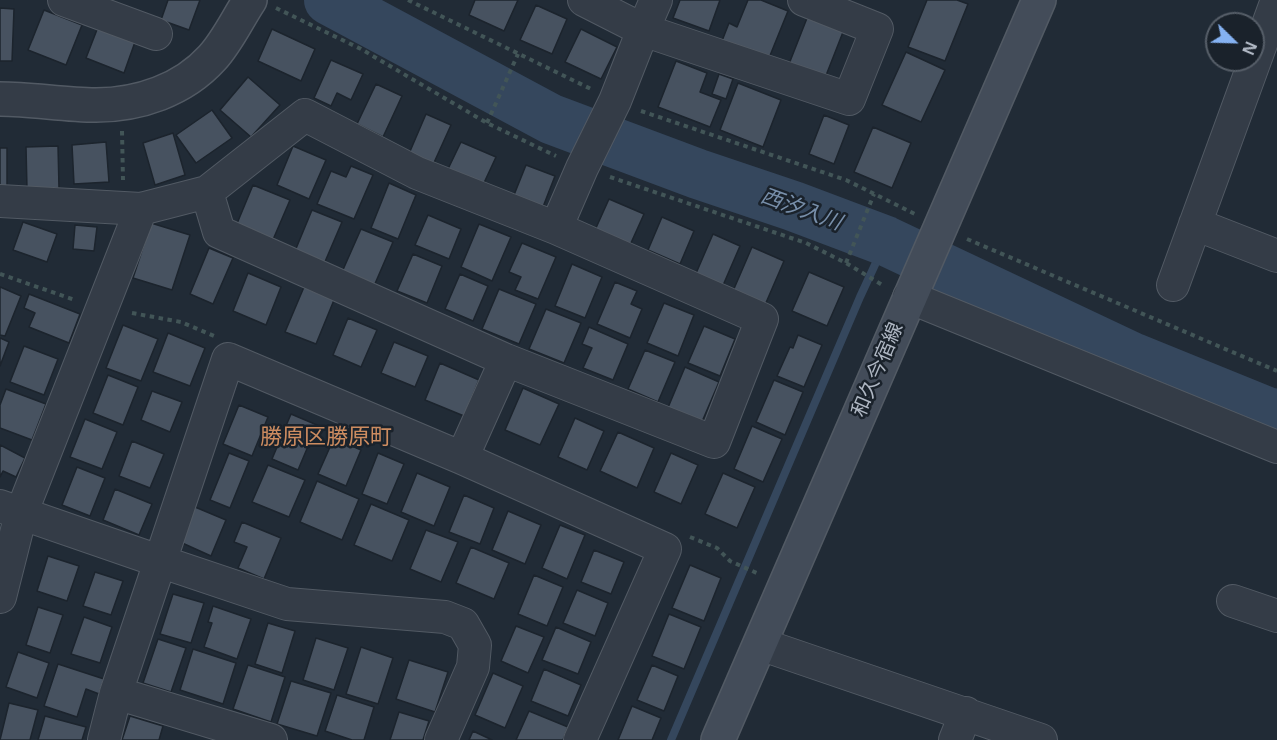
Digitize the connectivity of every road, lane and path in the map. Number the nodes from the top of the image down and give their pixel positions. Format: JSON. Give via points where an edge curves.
{"nodes":[{"id":1,"x":64,"y":0,"type":"edge"},
{"id":2,"x":250,"y":0,"type":"edge"},
{"id":3,"x":408,"y":0,"type":"edge"},
{"id":4,"x":584,"y":0,"type":"edge"},
{"id":5,"x":656,"y":0,"type":"edge"},
{"id":6,"x":804,"y":0,"type":"edge"},
{"id":7,"x":1039,"y":0,"type":"edge"},
{"id":8,"x":1277,"y":0,"type":"edge"},
{"id":9,"x":643,"y":30,"type":"junction"},
{"id":10,"x":156,"y":34,"type":"dead end"},
{"id":11,"x":518,"y":54,"type":"junction"},
{"id":12,"x":0,"y":99,"type":"edge"},
{"id":13,"x":615,"y":101,"type":"junction"},
{"id":14,"x":487,"y":123,"type":"dead end"},
{"id":15,"x":122,"y":124,"type":"dead end"},
{"id":16,"x":207,"y":192,"type":"junction"},
{"id":17,"x":874,"y":194,"type":"junction"},
{"id":18,"x":0,"y":201,"type":"edge"},
{"id":19,"x":132,"y":209,"type":"junction"},
{"id":20,"x":1195,"y":224,"type":"junction"},
{"id":21,"x":556,"y":228,"type":"junction"},
{"id":22,"x":939,"y":233,"type":"junction"},
{"id":23,"x":1277,"y":256,"type":"edge"},
{"id":24,"x":846,"y":263,"type":"dead end"},
{"id":25,"x":1173,"y":285,"type":"dead end"},
{"id":26,"x":911,"y":293,"type":"junction"},
{"id":27,"x":506,"y":360,"type":"junction"},
{"id":28,"x":1277,"y":371,"type":"edge"},
{"id":29,"x":1277,"y":447,"type":"edge"},
{"id":30,"x":462,"y":458,"type":"junction"},
{"id":31,"x":11,"y":510,"type":"edge"},
{"id":32,"x":159,"y":561,"type":"junction"},
{"id":33,"x":730,"y":561,"type":"dead end"},
{"id":34,"x":763,"y":575,"type":"dead end"},
{"id":35,"x":0,"y":597,"type":"edge"},
{"id":36,"x":1233,"y":601,"type":"dead end"},
{"id":37,"x":1277,"y":616,"type":"edge"},
{"id":38,"x":760,"y":644,"type":"junction"},
{"id":39,"x":116,"y":693,"type":"junction"},
{"id":40,"x":960,"y":727,"type":"edge"},
{"id":41,"x":104,"y":740,"type":"edge"},
{"id":42,"x":271,"y":740,"type":"edge"},
{"id":43,"x":441,"y":740,"type":"edge"},
{"id":44,"x":580,"y":740,"type":"edge"},
{"id":45,"x":718,"y":740,"type":"edge"},
{"id":46,"x":1041,"y":740,"type":"edge"}],
"edges":[{"from":1,"to":10,"type":"street"},
{"from":2,"to":12,"type":"street","via":[[213,57],[180,84],[152,97],[96,105]]},
{"from":3,"to":11,"type":"path"},
{"from":4,"to":9,"type":"street"},
{"from":5,"to":9,"type":"street"},
{"from":6,"to":9,"type":"street","via":[[877,29],[849,99]]},
{"from":7,"to":22,"type":"main road","name":"和久今宿線"},
{"from":8,"to":20,"type":"street"},
{"from":9,"to":13,"type":"street"},
{"from":11,"to":13,"type":"path"},
{"from":11,"to":14,"type":"path"},
{"from":13,"to":17,"type":"path","via":[[846,180]]},
{"from":13,"to":21,"type":"street"},
{"from":15,"to":19,"type":"path"},
{"from":16,"to":19,"type":"street"},
{"from":16,"to":21,"type":"street","via":[[305,115],[417,173]]},
{"from":16,"to":27,"type":"street","via":[[219,232]]},
{"from":17,"to":22,"type":"path"},
{"from":17,"to":24,"type":"path"},
{"from":18,"to":19,"type":"street"},
{"from":19,"to":31,"type":"street"},
{"from":20,"to":23,"type":"street"},
{"from":20,"to":25,"type":"street"},
{"from":21,"to":27,"type":"street","via":[[762,319],[714,442]]},
{"from":22,"to":26,"type":"main road","name":"和久今宿線"},
{"from":22,"to":28,"type":"path"},
{"from":26,"to":29,"type":"street"},
{"from":26,"to":38,"type":"main road","name":"和久今宿線"},
{"from":27,"to":30,"type":"street"},
{"from":30,"to":32,"type":"street","via":[[228,359]]},
{"from":30,"to":44,"type":"street","via":[[664,549]]},
{"from":31,"to":32,"type":"street"},
{"from":31,"to":35,"type":"street"},
{"from":32,"to":39,"type":"street"},
{"from":32,"to":43,"type":"street","via":[[287,604],[445,617],[463,624],[475,645],[473,667]]},
{"from":33,"to":34,"type":"path"},
{"from":36,"to":37,"type":"street"},
{"from":38,"to":40,"type":"street"},
{"from":38,"to":45,"type":"main road","name":"和久今宿線"},
{"from":39,"to":41,"type":"street"},
{"from":39,"to":42,"type":"street"},
{"from":40,"to":46,"type":"street"}]}
